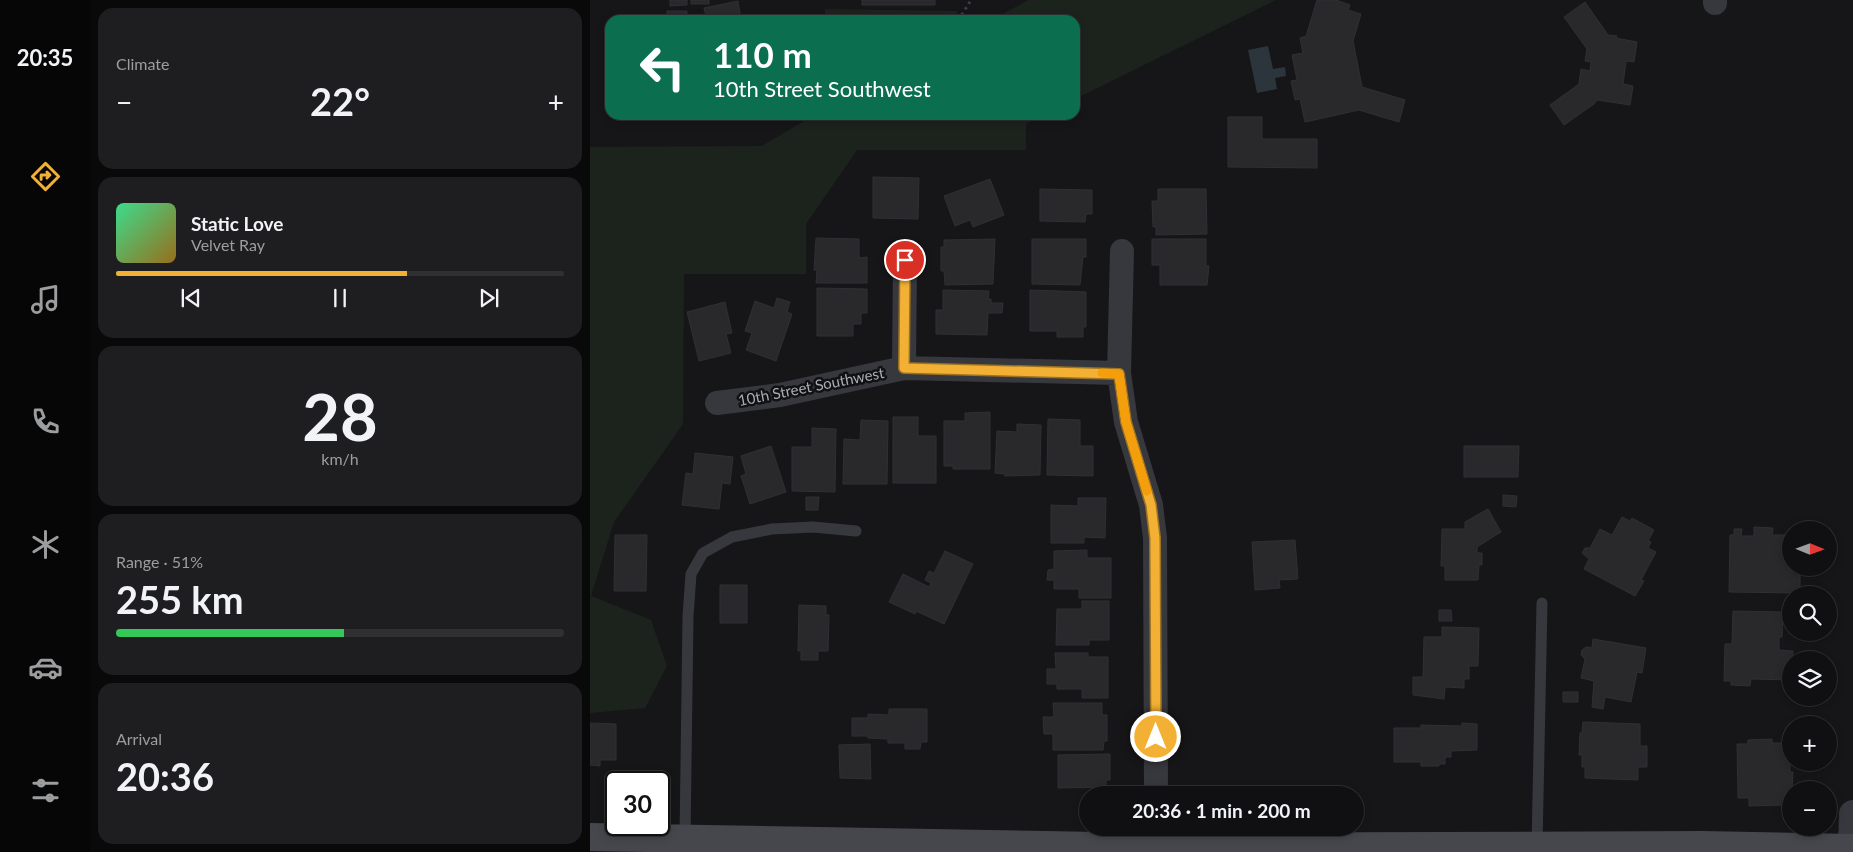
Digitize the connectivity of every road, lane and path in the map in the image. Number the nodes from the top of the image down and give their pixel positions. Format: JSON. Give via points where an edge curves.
{"nodes":[{"id":1,"x":971,"y":0,"type":"edge"},
{"id":2,"x":962,"y":15,"type":"edge"},
{"id":3,"x":1122,"y":251,"type":"dead end"},
{"id":4,"x":905,"y":260,"type":"dead end"},
{"id":5,"x":904,"y":368,"type":"junction"},
{"id":6,"x":1119,"y":374,"type":"junction"},
{"id":7,"x":717,"y":403,"type":"dead end"},
{"id":8,"x":856,"y":531,"type":"dead end"},
{"id":9,"x":1542,"y":604,"type":"dead end"},
{"id":10,"x":1156,"y":786,"type":"edge"},
{"id":11,"x":1853,"y":814,"type":"edge"},
{"id":12,"x":590,"y":837,"type":"edge"},
{"id":13,"x":1156,"y":842,"type":"edge"},
{"id":14,"x":672,"y":844,"type":"edge"},
{"id":15,"x":1537,"y":846,"type":"junction"},
{"id":16,"x":1852,"y":848,"type":"edge"},
{"id":17,"x":1702,"y":849,"type":"edge"}],
"edges":[{"from":1,"to":2,"type":"path"},
{"from":3,"to":6,"type":"street"},
{"from":4,"to":5,"type":"street","name":"10th Street Southwest"},
{"from":5,"to":6,"type":"street","name":"10th Street Southwest"},
{"from":5,"to":7,"type":"street","name":"10th Street Southwest","via":[[780,394]]},
{"from":6,"to":10,"type":"street","via":[[1126,422],[1151,505],[1155,538]]},
{"from":8,"to":14,"type":"lane","via":[[813,526],[772,529],[732,537],[703,553],[692,574]]},
{"from":9,"to":15,"type":"lane"},
{"from":11,"to":16,"type":"street"},
{"from":12,"to":14,"type":"main road"},
{"from":13,"to":14,"type":"main road"},
{"from":13,"to":15,"type":"main road"},
{"from":15,"to":17,"type":"main road"},
{"from":16,"to":17,"type":"main road"}]}
